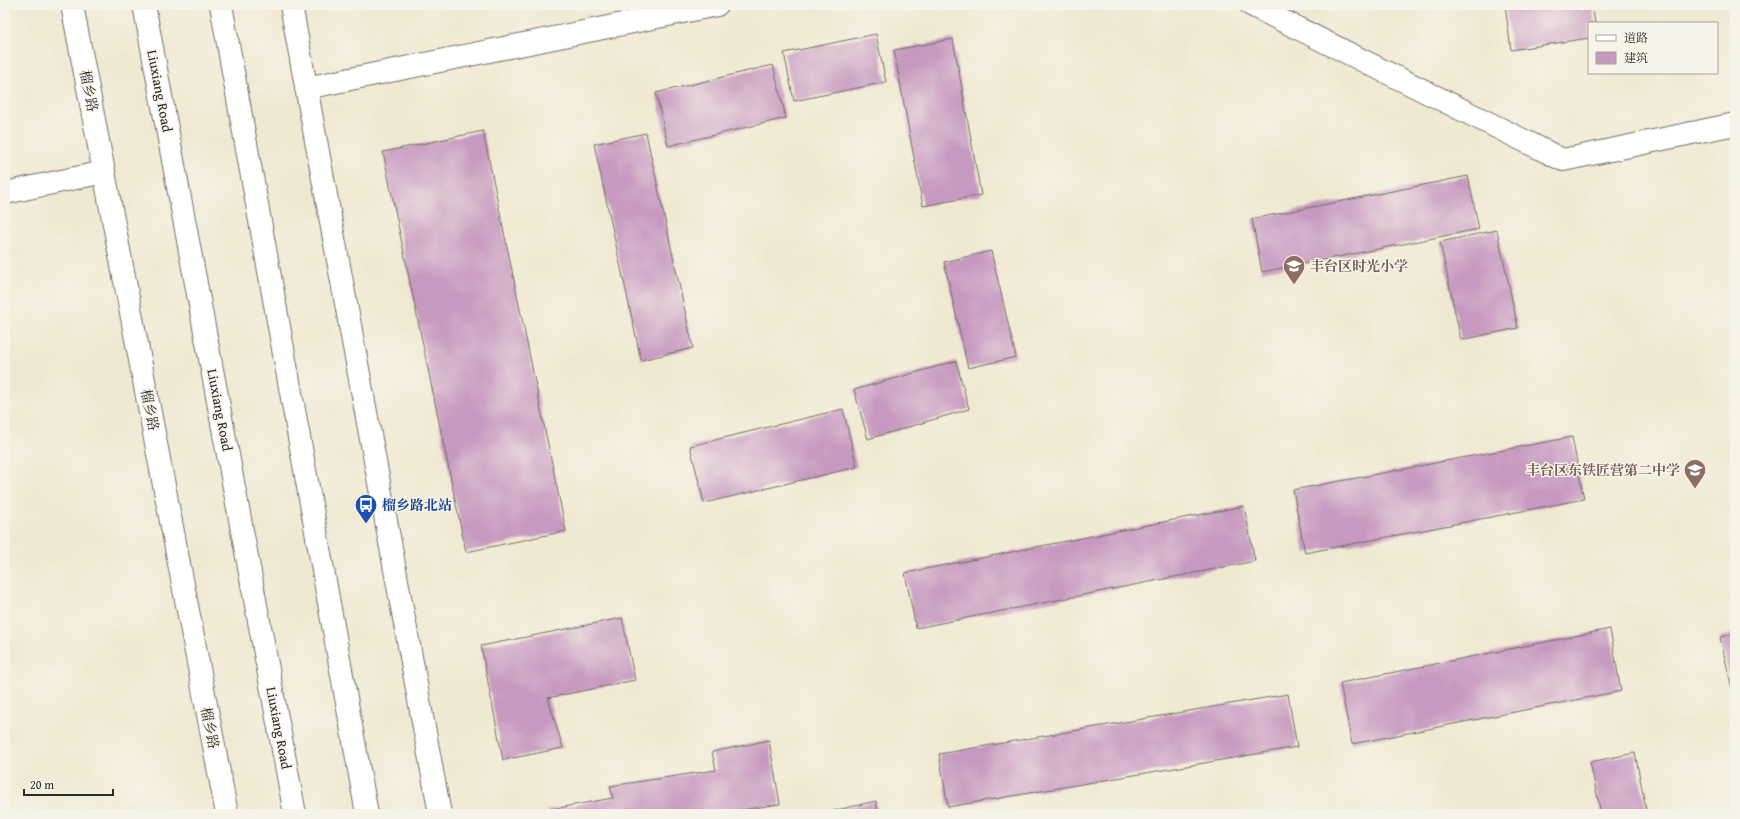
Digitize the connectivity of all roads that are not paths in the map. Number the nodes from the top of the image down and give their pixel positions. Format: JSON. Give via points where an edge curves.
{"nodes":[{"id":1,"x":72,"y":5,"type":"edge"},
{"id":2,"x":144,"y":5,"type":"edge"},
{"id":3,"x":221,"y":5,"type":"edge"},
{"id":4,"x":291,"y":5,"type":"edge"},
{"id":5,"x":717,"y":5,"type":"edge"},
{"id":6,"x":1251,"y":5,"type":"edge"},
{"id":7,"x":306,"y":88,"type":"junction"},
{"id":8,"x":1735,"y":124,"type":"edge"},
{"id":9,"x":104,"y":172,"type":"junction"},
{"id":10,"x":5,"y":193,"type":"edge"},
{"id":11,"x":227,"y":814,"type":"edge"},
{"id":12,"x":295,"y":814,"type":"edge"},
{"id":13,"x":367,"y":814,"type":"edge"},
{"id":14,"x":440,"y":814,"type":"edge"}],
"edges":[{"from":1,"to":9,"type":"street","name":"榴乡路"},
{"from":2,"to":12,"type":"street","name":"Liuxiang Road"},
{"from":3,"to":13,"type":"street"},
{"from":4,"to":7,"type":"street"},
{"from":5,"to":7,"type":"street"},
{"from":6,"to":8,"type":"street","via":[[1563,160]]},
{"from":7,"to":14,"type":"street"},
{"from":9,"to":10,"type":"street"},
{"from":9,"to":11,"type":"street","name":"榴乡路"}]}
